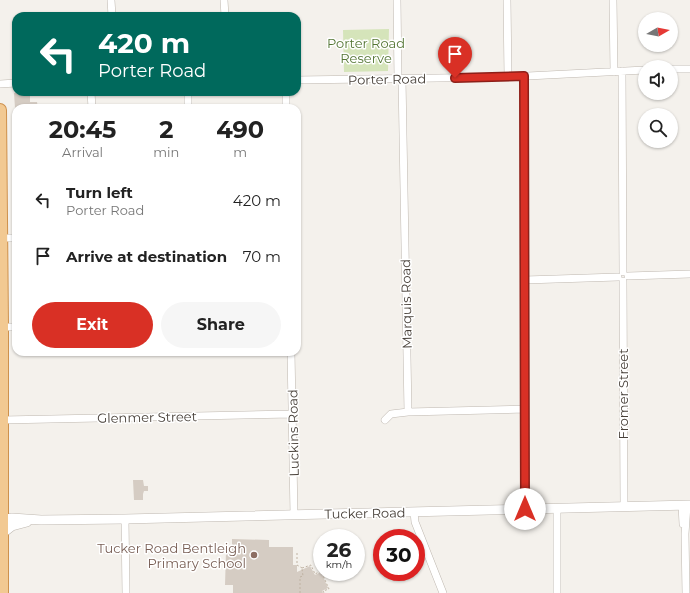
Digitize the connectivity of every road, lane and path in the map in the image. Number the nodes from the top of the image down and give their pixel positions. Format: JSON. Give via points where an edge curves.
{"nodes":[{"id":1,"x":111,"y":0,"type":"edge"},
{"id":2,"x":224,"y":0,"type":"edge"},
{"id":3,"x":397,"y":0,"type":"edge"},
{"id":4,"x":507,"y":0,"type":"edge"},
{"id":5,"x":613,"y":0,"type":"edge"},
{"id":6,"x":112,"y":12,"type":"edge"},
{"id":7,"x":224,"y":12,"type":"edge"},
{"id":8,"x":690,"y":69,"type":"edge"},
{"id":9,"x":638,"y":70,"type":"edge"},
{"id":10,"x":678,"y":70,"type":"edge"},
{"id":11,"x":622,"y":71,"type":"junction"},
{"id":12,"x":614,"y":72,"type":"junction"},
{"id":13,"x":524,"y":76,"type":"junction"},
{"id":14,"x":508,"y":77,"type":"junction"},
{"id":15,"x":400,"y":79,"type":"junction"},
{"id":16,"x":301,"y":80,"type":"edge"},
{"id":17,"x":0,"y":84,"type":"edge"},
{"id":18,"x":12,"y":84,"type":"edge"},
{"id":19,"x":0,"y":110,"type":"edge"},
{"id":20,"x":1,"y":188,"type":"edge"},
{"id":21,"x":2,"y":238,"type":"junction"},
{"id":22,"x":12,"y":238,"type":"edge"},
{"id":23,"x":690,"y":274,"type":"edge"},
{"id":24,"x":623,"y":277,"type":"junction"},
{"id":25,"x":525,"y":280,"type":"junction"},
{"id":26,"x":2,"y":327,"type":"junction"},
{"id":27,"x":12,"y":327,"type":"edge"},
{"id":28,"x":291,"y":356,"type":"edge"},
{"id":29,"x":1,"y":381,"type":"edge"},
{"id":30,"x":525,"y":409,"type":"junction"},
{"id":31,"x":408,"y":412,"type":"junction"},
{"id":32,"x":292,"y":414,"type":"junction"},
{"id":33,"x":3,"y":420,"type":"junction"},
{"id":34,"x":385,"y":420,"type":"dead end"},
{"id":35,"x":686,"y":505,"type":"edge"},
{"id":36,"x":624,"y":506,"type":"junction"},
{"id":37,"x":557,"y":508,"type":"junction"},
{"id":38,"x":525,"y":509,"type":"junction"},
{"id":39,"x":414,"y":512,"type":"junction"},
{"id":40,"x":294,"y":515,"type":"junction"},
{"id":41,"x":125,"y":519,"type":"junction"},
{"id":42,"x":1,"y":520,"type":"edge"},
{"id":43,"x":41,"y":520,"type":"junction"},
{"id":44,"x":2,"y":537,"type":"edge"},
{"id":45,"x":298,"y":553,"type":"dead end"},
{"id":46,"x":302,"y":568,"type":"junction"},
{"id":47,"x":2,"y":593,"type":"edge"},
{"id":48,"x":126,"y":593,"type":"edge"},
{"id":49,"x":300,"y":593,"type":"edge"},
{"id":50,"x":324,"y":593,"type":"edge"},
{"id":51,"x":443,"y":593,"type":"edge"},
{"id":52,"x":558,"y":593,"type":"edge"},
{"id":53,"x":686,"y":593,"type":"edge"}],
"edges":[{"from":1,"to":6,"type":"street"},
{"from":2,"to":7,"type":"street"},
{"from":3,"to":15,"type":"street","name":"Marquis Road"},
{"from":4,"to":14,"type":"street"},
{"from":5,"to":12,"type":"street"},
{"from":8,"to":10,"type":"street"},
{"from":9,"to":11,"type":"street","name":"Porter Road"},
{"from":11,"to":12,"type":"street","name":"Porter Road"},
{"from":11,"to":24,"type":"street","name":"Fromer Street"},
{"from":12,"to":13,"type":"street","name":"Porter Road"},
{"from":13,"to":14,"type":"street","name":"Porter Road"},
{"from":13,"to":25,"type":"street"},
{"from":14,"to":15,"type":"street","name":"Porter Road"},
{"from":15,"to":16,"type":"street","name":"Porter Road"},
{"from":15,"to":31,"type":"street","name":"Marquis Road"},
{"from":17,"to":18,"type":"street"},
{"from":19,"to":20,"type":"highway"},
{"from":20,"to":21,"type":"highway"},
{"from":21,"to":22,"type":"street"},
{"from":21,"to":26,"type":"highway"},
{"from":23,"to":24,"type":"street"},
{"from":24,"to":25,"type":"street"},
{"from":24,"to":36,"type":"street","name":"Fromer Street"},
{"from":25,"to":30,"type":"street"},
{"from":26,"to":27,"type":"street"},
{"from":26,"to":29,"type":"highway"},
{"from":28,"to":32,"type":"street","name":"Luckins Road"},
{"from":29,"to":33,"type":"highway"},
{"from":30,"to":31,"type":"street"},
{"from":30,"to":38,"type":"street"},
{"from":31,"to":34,"type":"street","via":[[391,414]]},
{"from":32,"to":33,"type":"street","name":"Glenmer Street"},
{"from":32,"to":40,"type":"street","name":"Luckins Road"},
{"from":33,"to":42,"type":"highway"},
{"from":35,"to":36,"type":"street","name":"Tucker Road"},
{"from":35,"to":53,"type":"street","via":[[683,525]]},
{"from":36,"to":37,"type":"street","name":"Tucker Road"},
{"from":37,"to":38,"type":"street","name":"Tucker Road"},
{"from":37,"to":52,"type":"street"},
{"from":38,"to":39,"type":"street","name":"Tucker Road"},
{"from":39,"to":40,"type":"street","name":"Tucker Road"},
{"from":39,"to":51,"type":"street"},
{"from":40,"to":41,"type":"street","name":"Tucker Road"},
{"from":41,"to":43,"type":"street","name":"Tucker Road"},
{"from":41,"to":48,"type":"street"},
{"from":42,"to":43,"type":"street","name":"Tucker Road"},
{"from":42,"to":44,"type":"highway"},
{"from":43,"to":44,"type":"street","name":"Tucker Road","via":[[15,525]]},
{"from":44,"to":47,"type":"highway"},
{"from":45,"to":46,"type":"path","via":[[298,565]]},
{"from":46,"to":49,"type":"path"},
{"from":46,"to":50,"type":"path","via":[[311,565],[315,574],[321,571],[329,589]]}]}
